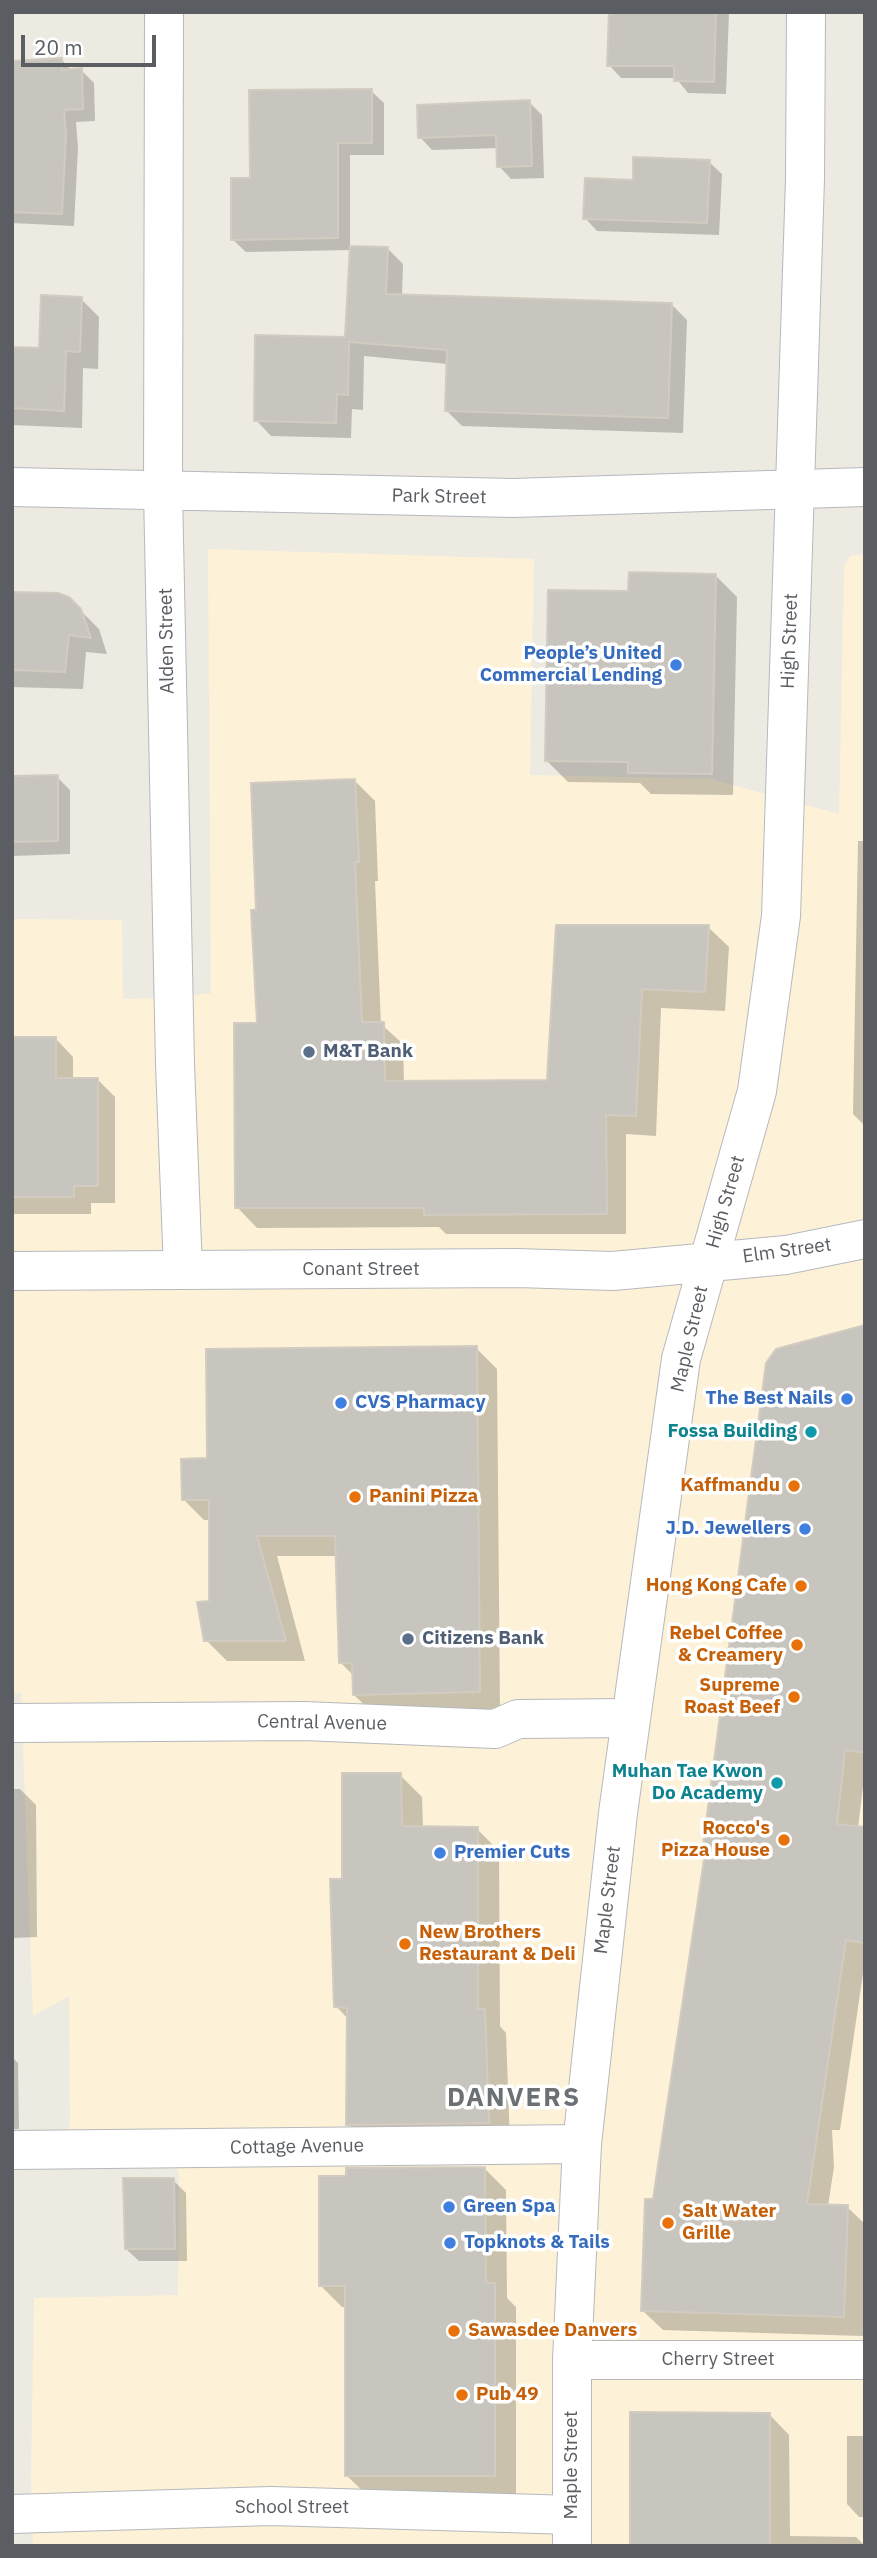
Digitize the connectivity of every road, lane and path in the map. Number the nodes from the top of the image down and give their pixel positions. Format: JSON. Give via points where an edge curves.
{"nodes":[{"id":1,"x":164,"y":12,"type":"edge"},
{"id":2,"x":806,"y":12,"type":"edge"},
{"id":3,"x":865,"y":487,"type":"edge"},
{"id":4,"x":12,"y":488,"type":"edge"},
{"id":5,"x":795,"y":490,"type":"junction"},
{"id":6,"x":163,"y":491,"type":"junction"},
{"id":7,"x":865,"y":1239,"type":"edge"},
{"id":8,"x":709,"y":1261,"type":"junction"},
{"id":9,"x":183,"y":1270,"type":"junction"},
{"id":10,"x":12,"y":1271,"type":"edge"},
{"id":11,"x":630,"y":1718,"type":"junction"},
{"id":12,"x":12,"y":1723,"type":"edge"},
{"id":13,"x":582,"y":2144,"type":"junction"},
{"id":14,"x":12,"y":2150,"type":"edge"},
{"id":15,"x":572,"y":2360,"type":"junction"},
{"id":16,"x":865,"y":2360,"type":"edge"},
{"id":17,"x":12,"y":2514,"type":"edge"},
{"id":18,"x":572,"y":2530,"type":"edge"}],
"edges":[{"from":1,"to":6,"type":"street","name":"Alden Street"},
{"from":2,"to":5,"type":"street","name":"High Street"},
{"from":3,"to":5,"type":"street","name":"Park Street"},
{"from":4,"to":6,"type":"street","name":"Park Street"},
{"from":5,"to":6,"type":"street","name":"Park Street","via":[[513,498]]},
{"from":5,"to":8,"type":"street","name":"High Street","via":[[781,916],[757,1091]]},
{"from":6,"to":9,"type":"street","name":"Alden Street"},
{"from":7,"to":8,"type":"street","name":"Elm Street","via":[[786,1255]]},
{"from":8,"to":9,"type":"street","name":"Conant Street","via":[[613,1270]]},
{"from":8,"to":11,"type":"street","name":"Maple Street","via":[[681,1359]]},
{"from":9,"to":10,"type":"street","name":"Conant Street"},
{"from":11,"to":12,"type":"street","name":"Central Avenue","via":[[518,1720],[495,1728],[304,1721]]},
{"from":11,"to":13,"type":"street","name":"Maple Street"},
{"from":13,"to":14,"type":"street","name":"Cottage Avenue"},
{"from":13,"to":15,"type":"street","name":"Maple Street"},
{"from":15,"to":16,"type":"street","name":"Cherry Street"},
{"from":15,"to":18,"type":"street","name":"Maple Street"},
{"from":17,"to":18,"type":"street","name":"School Street","via":[[271,2506]]}]}
